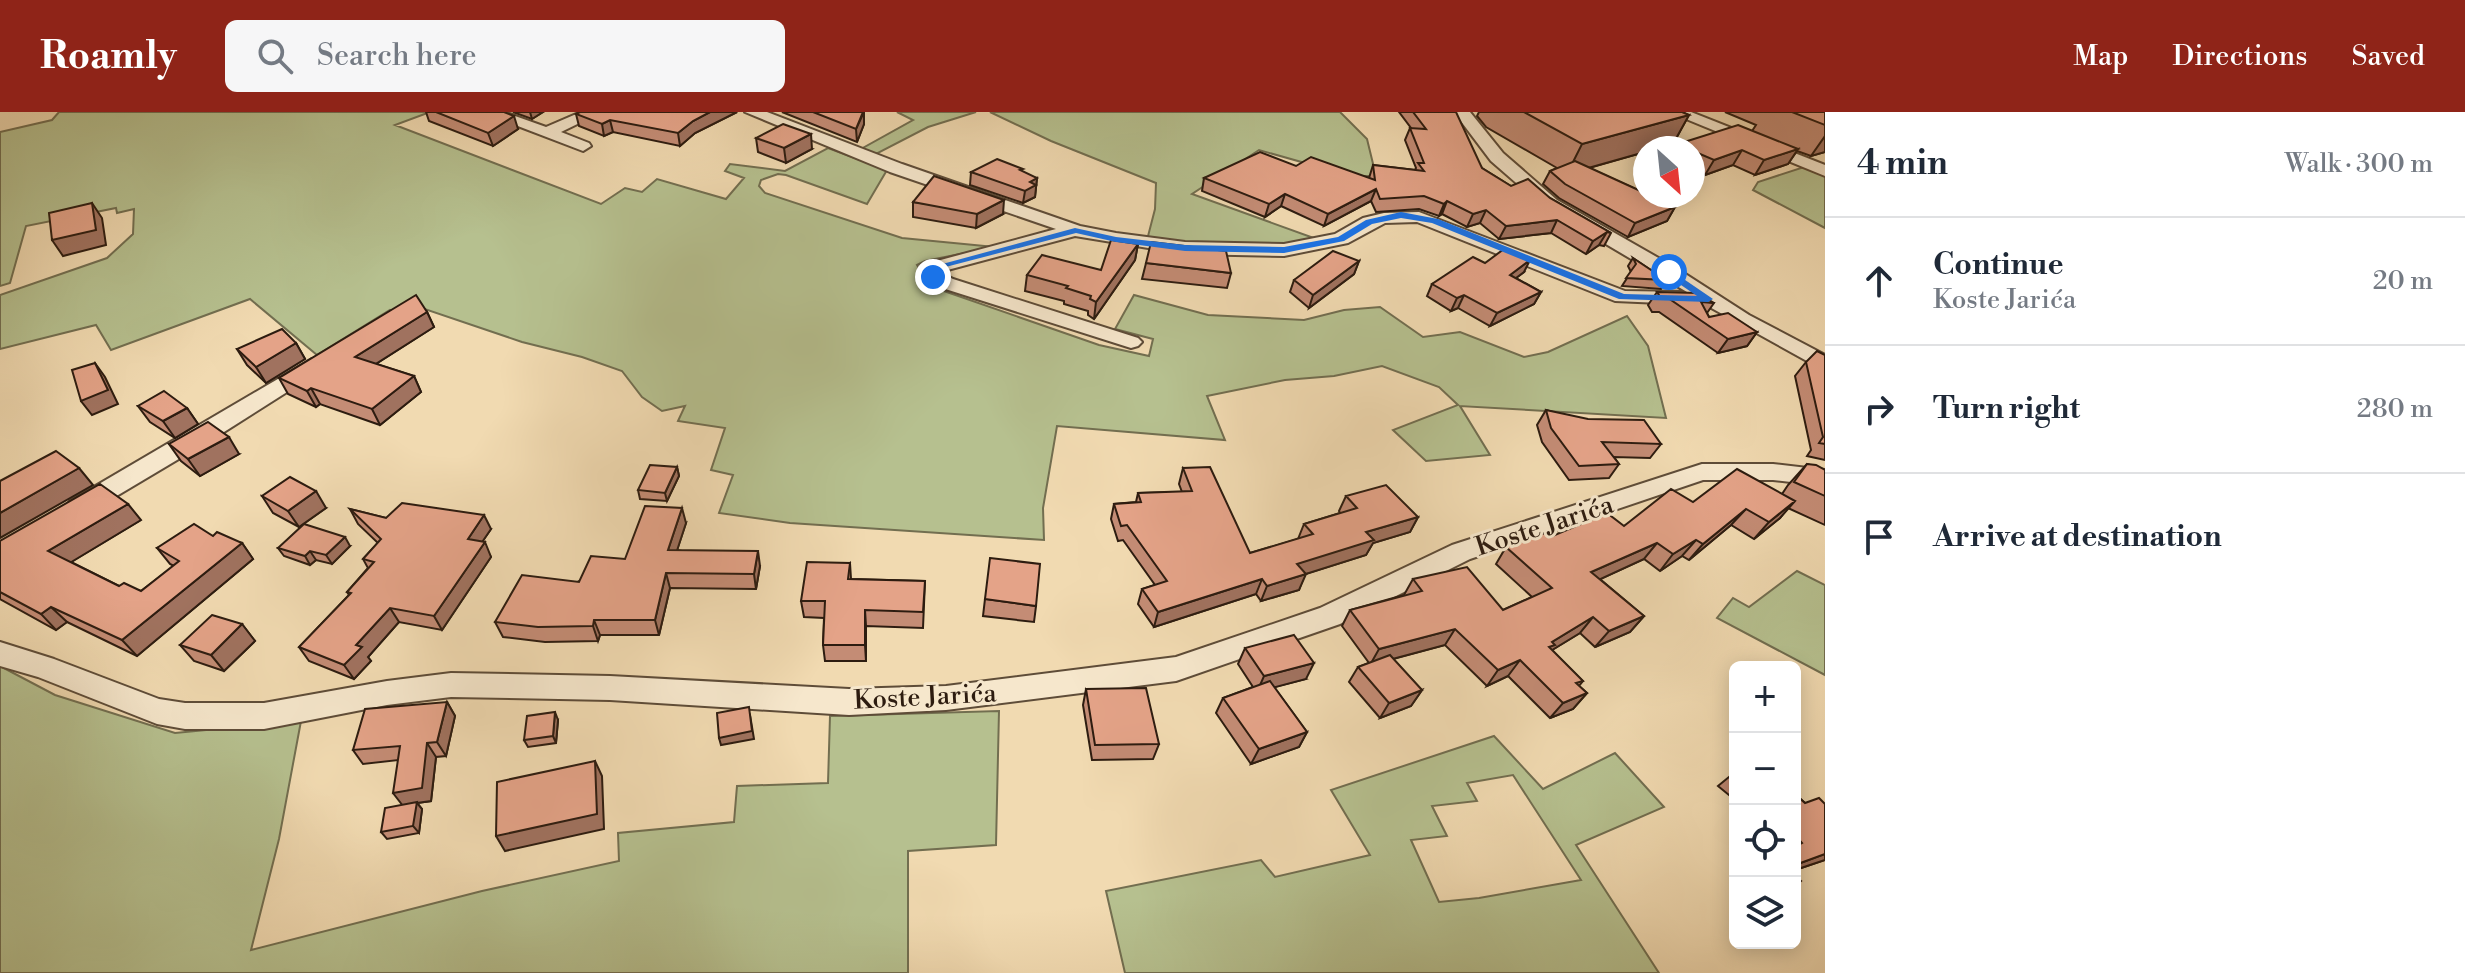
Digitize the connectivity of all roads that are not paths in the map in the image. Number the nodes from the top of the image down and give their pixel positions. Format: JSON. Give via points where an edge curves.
{"nodes":[{"id":1,"x":489,"y":112,"type":"edge"},
{"id":2,"x":594,"y":112,"type":"edge"},
{"id":3,"x":753,"y":112,"type":"edge"},
{"id":4,"x":1462,"y":112,"type":"edge"},
{"id":5,"x":1677,"y":112,"type":"edge"},
{"id":6,"x":548,"y":132,"type":"junction"},
{"id":7,"x":583,"y":146,"type":"dead end"},
{"id":8,"x":1825,"y":171,"type":"edge"},
{"id":9,"x":1075,"y":230,"type":"junction"},
{"id":10,"x":1708,"y":299,"type":"junction"},
{"id":11,"x":1131,"y":342,"type":"dead end"},
{"id":12,"x":336,"y":351,"type":"edge"},
{"id":13,"x":1825,"y":364,"type":"edge"},
{"id":14,"x":1825,"y":478,"type":"edge"},
{"id":15,"x":53,"y":522,"type":"edge"},
{"id":16,"x":0,"y":654,"type":"edge"}],
"edges":[{"from":1,"to":6,"type":"street"},
{"from":2,"to":6,"type":"street"},
{"from":3,"to":9,"type":"street"},
{"from":4,"to":10,"type":"street","via":[[1497,157],[1551,204]]},
{"from":5,"to":8,"type":"street"},
{"from":6,"to":7,"type":"street"},
{"from":9,"to":10,"type":"street","via":[[1185,248],[1284,250],[1341,239],[1384,218],[1419,217],[1622,297]]},
{"from":9,"to":11,"type":"street","via":[[929,269],[946,283]]},
{"from":10,"to":13,"type":"street"},
{"from":12,"to":15,"type":"street"},
{"from":14,"to":16,"type":"street","name":"Koste Jarića","via":[[1724,469],[1702,472],[1461,552],[1330,616],[1176,669],[946,698],[849,702],[451,685],[264,716],[185,716],[157,711]]}]}
